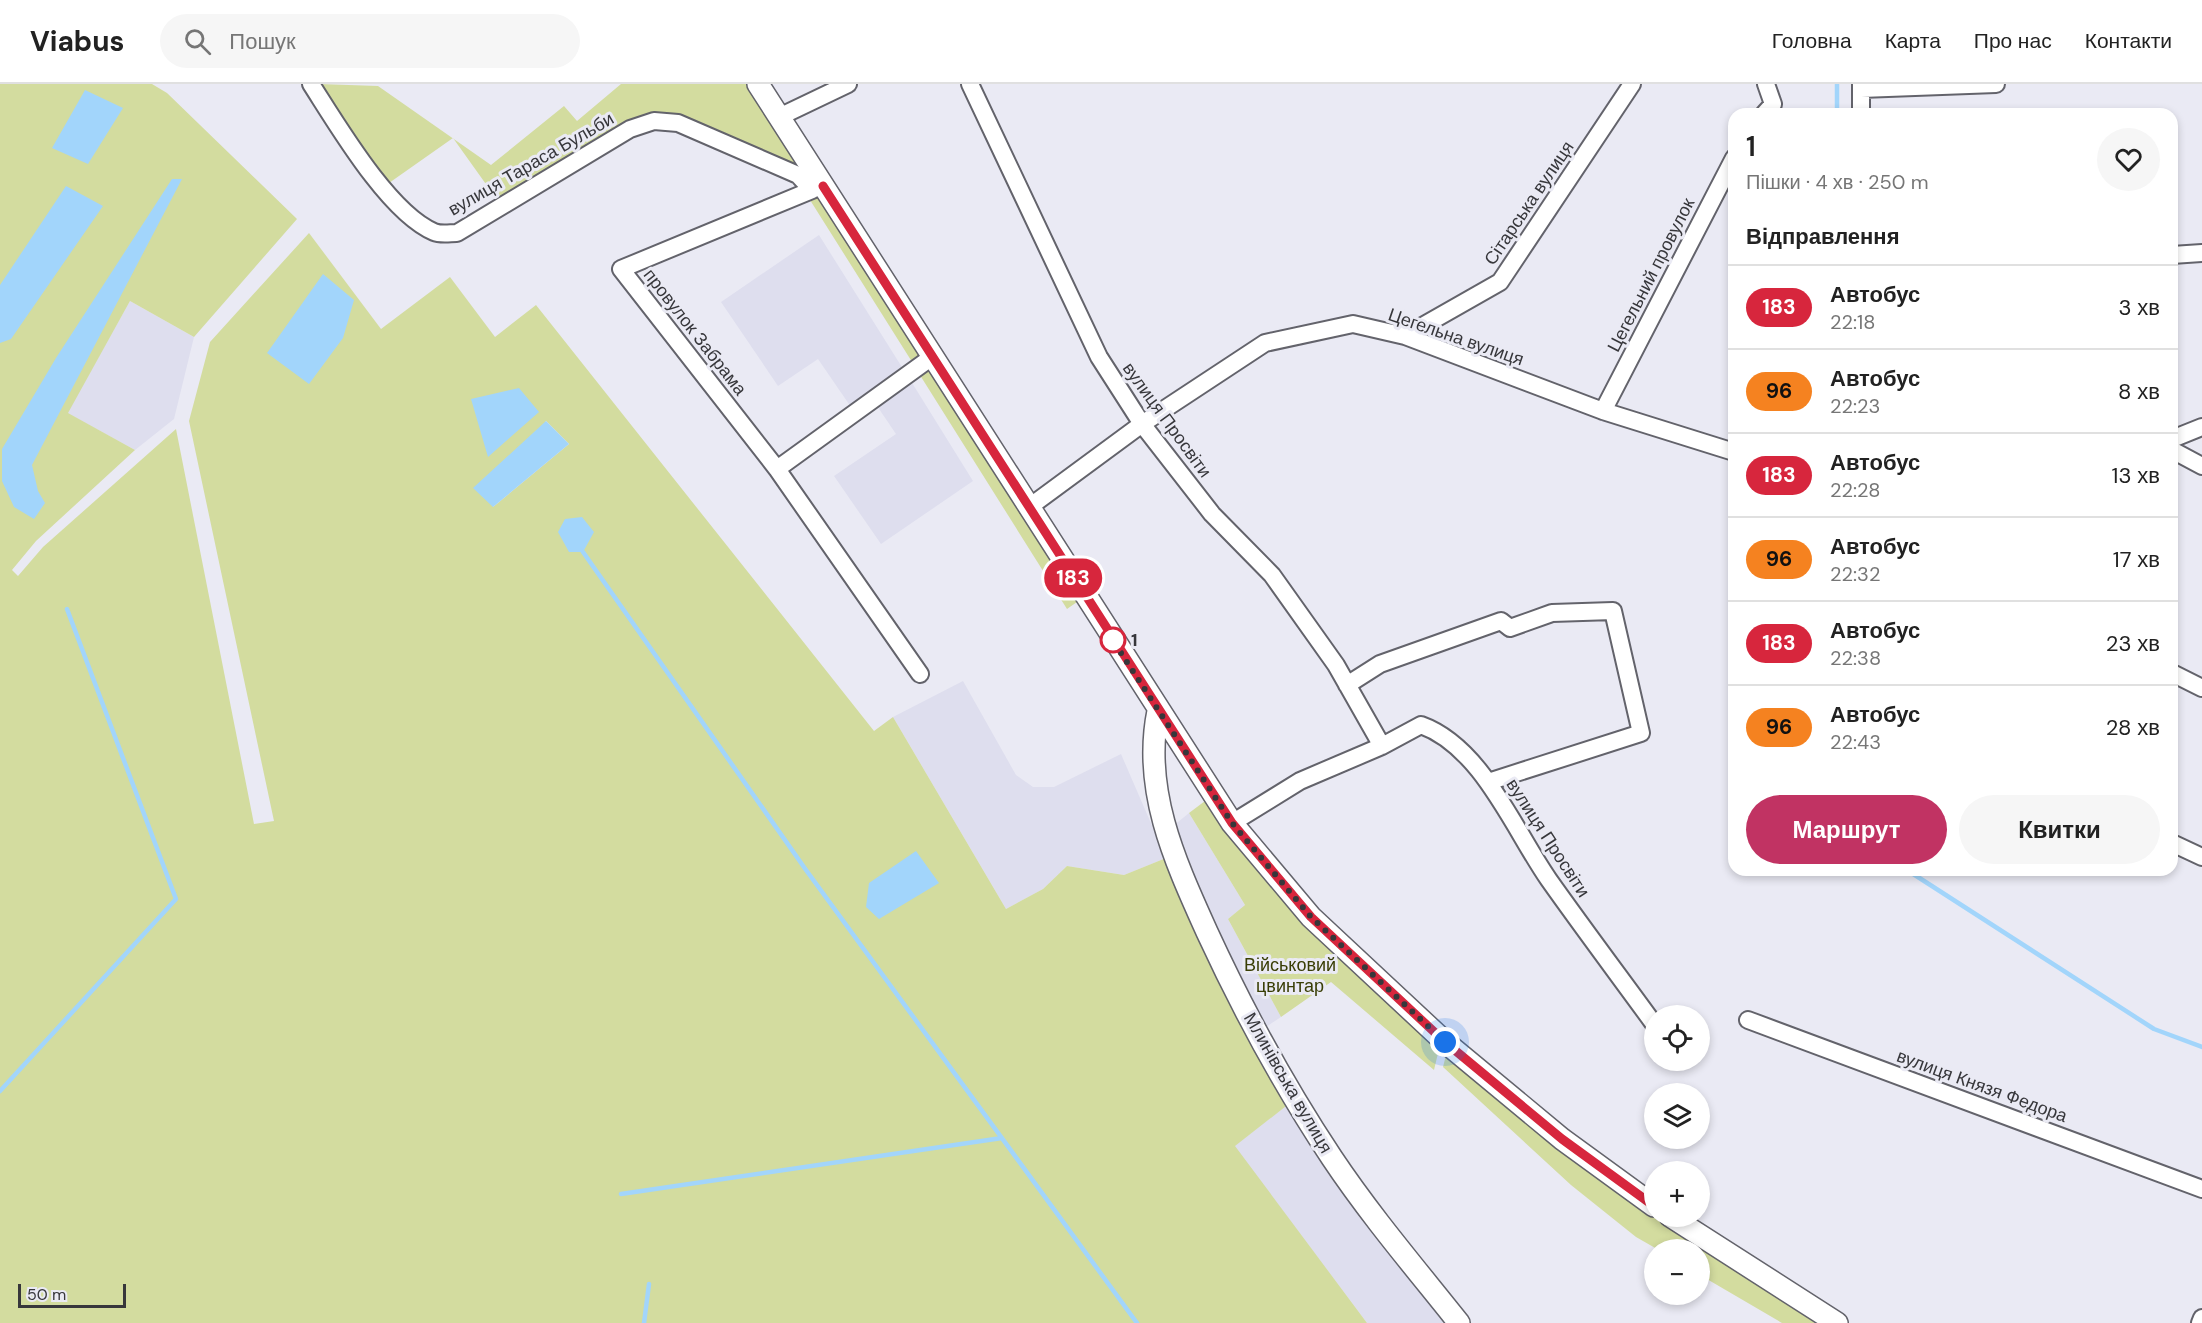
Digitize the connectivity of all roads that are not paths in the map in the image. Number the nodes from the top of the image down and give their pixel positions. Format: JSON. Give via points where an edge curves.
{"nodes":[{"id":1,"x":311,"y":84,"type":"edge"},
{"id":2,"x":758,"y":84,"type":"edge"},
{"id":3,"x":848,"y":84,"type":"edge"},
{"id":4,"x":970,"y":84,"type":"edge"},
{"id":5,"x":1632,"y":84,"type":"edge"},
{"id":6,"x":1766,"y":84,"type":"edge"},
{"id":7,"x":1996,"y":84,"type":"edge"},
{"id":8,"x":1861,"y":87,"type":"edge"},
{"id":9,"x":1769,"y":108,"type":"edge"},
{"id":10,"x":1861,"y":108,"type":"edge"},
{"id":11,"x":779,"y":117,"type":"junction"},
{"id":12,"x":1728,"y":170,"type":"edge"},
{"id":13,"x":817,"y":188,"type":"junction"},
{"id":14,"x":2202,"y":253,"type":"edge"},
{"id":15,"x":2178,"y":255,"type":"edge"},
{"id":16,"x":1405,"y":336,"type":"junction"},
{"id":17,"x":932,"y":357,"type":"junction"},
{"id":18,"x":1603,"y":411,"type":"junction"},
{"id":19,"x":1142,"y":424,"type":"junction"},
{"id":20,"x":2202,"y":427,"type":"edge"},
{"id":21,"x":2178,"y":437,"type":"edge"},
{"id":22,"x":1728,"y":450,"type":"edge"},
{"id":23,"x":2178,"y":453,"type":"edge"},
{"id":24,"x":2202,"y":466,"type":"edge"},
{"id":25,"x":777,"y":469,"type":"junction"},
{"id":26,"x":1028,"y":508,"type":"junction"},
{"id":27,"x":920,"y":674,"type":"dead end"},
{"id":28,"x":2178,"y":676,"type":"edge"},
{"id":29,"x":1347,"y":685,"type":"junction"},
{"id":30,"x":2202,"y":688,"type":"edge"},
{"id":31,"x":1158,"y":711,"type":"junction"},
{"id":32,"x":1382,"y":746,"type":"junction"},
{"id":33,"x":1488,"y":782,"type":"junction"},
{"id":34,"x":1232,"y":823,"type":"junction"},
{"id":35,"x":2178,"y":846,"type":"edge"},
{"id":36,"x":2202,"y":857,"type":"edge"},
{"id":37,"x":1644,"y":1009,"type":"edge"},
{"id":38,"x":1748,"y":1020,"type":"dead end"},
{"id":39,"x":2202,"y":1189,"type":"edge"},
{"id":40,"x":1644,"y":1199,"type":"edge"},
{"id":41,"x":1687,"y":1227,"type":"edge"},
{"id":42,"x":2202,"y":1318,"type":"edge"},
{"id":43,"x":1459,"y":1323,"type":"edge"},
{"id":44,"x":1837,"y":1323,"type":"edge"},
{"id":45,"x":2200,"y":1323,"type":"edge"}],
"edges":[{"from":1,"to":13,"type":"street","name":"вулиця Тараса Бульби","via":[[360,160],[414,221],[437,233],[457,232],[630,129],[654,121],[678,123],[798,175]]},
{"from":2,"to":11,"type":"main road"},
{"from":3,"to":11,"type":"street"},
{"from":4,"to":19,"type":"street","name":"вулиця Просвіти","via":[[1099,357]]},
{"from":5,"to":16,"type":"street","name":"Сітарська вулиця","via":[[1500,282]]},
{"from":6,"to":9,"type":"street","via":[[1773,104]]},
{"from":7,"to":8,"type":"street"},
{"from":8,"to":10,"type":"street"},
{"from":11,"to":13,"type":"main road"},
{"from":12,"to":18,"type":"street","name":"Цегельний провулок"},
{"from":13,"to":17,"type":"main road"},
{"from":13,"to":25,"type":"street","name":"провулок Забрама","via":[[621,269]]},
{"from":14,"to":15,"type":"street"},
{"from":16,"to":18,"type":"street","name":"Цегельна вулиця"},
{"from":16,"to":19,"type":"street","name":"Цегельна вулиця","via":[[1353,324],[1265,343]]},
{"from":17,"to":25,"type":"street"},
{"from":17,"to":26,"type":"main road"},
{"from":18,"to":22,"type":"street","name":"Цегельна вулиця"},
{"from":19,"to":26,"type":"street","name":"Цегельна вулиця"},
{"from":19,"to":29,"type":"street","name":"вулиця Просвіти","via":[[1212,514],[1272,575]]},
{"from":20,"to":21,"type":"street"},
{"from":23,"to":24,"type":"street"},
{"from":25,"to":27,"type":"street","name":"провулок Забрама"},
{"from":26,"to":31,"type":"main road"},
{"from":28,"to":30,"type":"street"},
{"from":29,"to":32,"type":"street","name":"вулиця Просвіти"},
{"from":29,"to":33,"type":"street","via":[[1380,664],[1501,621],[1510,628],[1552,613],[1614,611],[1641,733]]},
{"from":31,"to":34,"type":"main road"},
{"from":31,"to":43,"type":"main road","name":"Млинівська вулиця","via":[[1153,739],[1159,802],[1172,856],[1221,962],[1274,1065],[1332,1159]]},
{"from":32,"to":33,"type":"street","name":"вулиця Просвіти","via":[[1421,725],[1438,731]]},
{"from":32,"to":34,"type":"street","name":"вулиця Просвіти","via":[[1300,782]]},
{"from":33,"to":37,"type":"street","name":"вулиця Просвіти","via":[[1548,878]]},
{"from":34,"to":40,"type":"main road","via":[[1311,917],[1445,1042],[1562,1139]]},
{"from":35,"to":36,"type":"street"},
{"from":38,"to":39,"type":"street","name":"вулиця Князя Федора"},
{"from":41,"to":44,"type":"main road"},
{"from":42,"to":45,"type":"street"}]}
